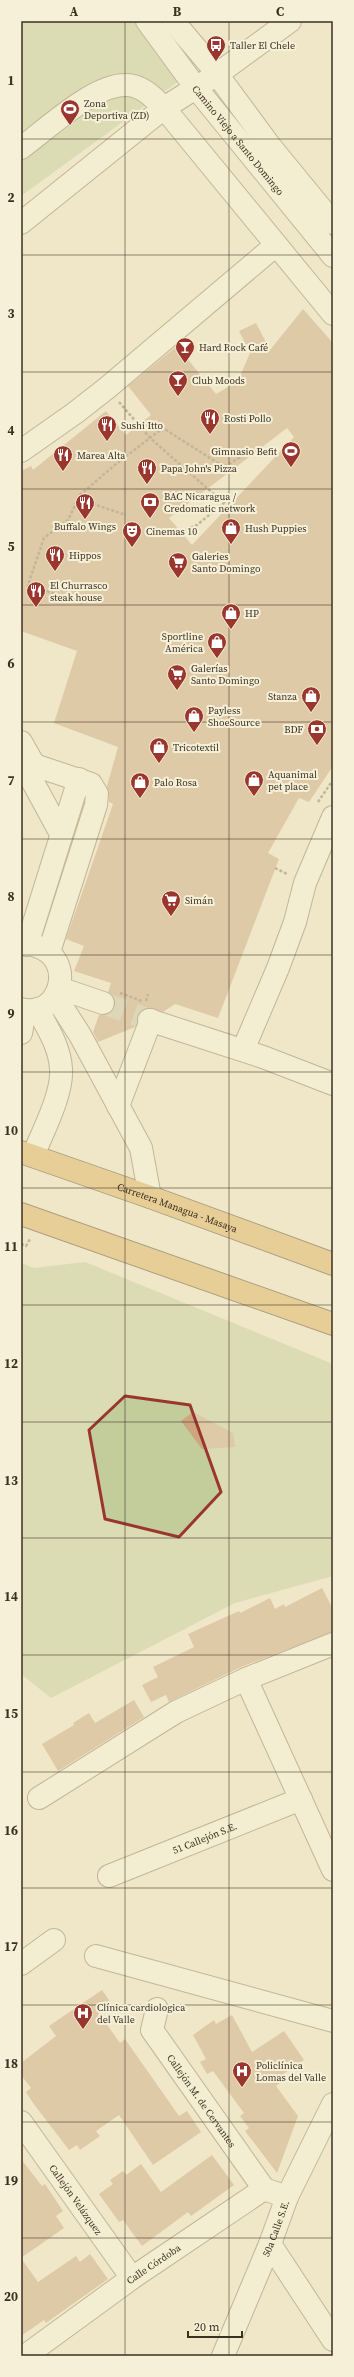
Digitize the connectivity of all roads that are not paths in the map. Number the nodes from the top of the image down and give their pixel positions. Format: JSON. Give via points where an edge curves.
{"nodes":[{"id":1,"x":147,"y":21,"type":"edge"},
{"id":2,"x":173,"y":21,"type":"edge"},
{"id":3,"x":290,"y":21,"type":"edge"},
{"id":4,"x":216,"y":74,"type":"junction"},
{"id":5,"x":196,"y":88,"type":"junction"},
{"id":6,"x":164,"y":108,"type":"junction"},
{"id":7,"x":270,"y":146,"type":"junction"},
{"id":8,"x":21,"y":148,"type":"edge"},
{"id":9,"x":22,"y":221,"type":"edge"},
{"id":10,"x":333,"y":223,"type":"edge"},
{"id":11,"x":276,"y":245,"type":"junction"},
{"id":12,"x":333,"y":256,"type":"edge"},
{"id":13,"x":333,"y":314,"type":"edge"},
{"id":14,"x":21,"y":451,"type":"edge"},
{"id":15,"x":21,"y":742,"type":"edge"},
{"id":16,"x":28,"y":772,"type":"edge"},
{"id":17,"x":79,"y":779,"type":"junction"},
{"id":18,"x":333,"y":817,"type":"edge"},
{"id":19,"x":61,"y":834,"type":"junction"},
{"id":20,"x":24,"y":945,"type":"edge"},
{"id":21,"x":49,"y":952,"type":"junction"},
{"id":22,"x":57,"y":992,"type":"junction"},
{"id":23,"x":110,"y":998,"type":"tunnel mouth"},
{"id":24,"x":28,"y":1009,"type":"edge"},
{"id":25,"x":21,"y":1033,"type":"edge"},
{"id":26,"x":243,"y":1050,"type":"junction"},
{"id":27,"x":333,"y":1084,"type":"edge"},
{"id":28,"x":118,"y":1106,"type":"junction"},
{"id":29,"x":27,"y":1154,"type":"edge"},
{"id":30,"x":150,"y":1196,"type":"junction"},
{"id":31,"x":21,"y":1214,"type":"edge"},
{"id":32,"x":333,"y":1264,"type":"edge"},
{"id":33,"x":333,"y":1324,"type":"edge"},
{"id":34,"x":333,"y":1644,"type":"edge"},
{"id":35,"x":246,"y":1679,"type":"junction"},
{"id":36,"x":39,"y":1798,"type":"dead end"},
{"id":37,"x":301,"y":1799,"type":"junction"},
{"id":38,"x":333,"y":1870,"type":"edge"},
{"id":39,"x":109,"y":1876,"type":"dead end"},
{"id":40,"x":54,"y":1940,"type":"dead end"},
{"id":41,"x":96,"y":1956,"type":"dead end"},
{"id":42,"x":21,"y":1964,"type":"edge"},
{"id":43,"x":157,"y":2009,"type":"dead end"},
{"id":44,"x":333,"y":2021,"type":"edge"},
{"id":45,"x":333,"y":2104,"type":"edge"},
{"id":46,"x":21,"y":2122,"type":"edge"},
{"id":47,"x":264,"y":2189,"type":"junction"},
{"id":48,"x":287,"y":2197,"type":"junction"},
{"id":49,"x":270,"y":2244,"type":"junction"},
{"id":50,"x":132,"y":2278,"type":"junction"},
{"id":51,"x":333,"y":2340,"type":"edge"},
{"id":52,"x":25,"y":2356,"type":"edge"},
{"id":53,"x":223,"y":2356,"type":"edge"}],
"edges":[{"from":1,"to":5,"type":"street","name":"Camino Viejo a Santo Domingo"},
{"from":2,"to":4,"type":"street","name":"Camino Viejo a Santo Domingo"},
{"from":3,"to":4,"type":"street"},
{"from":4,"to":5,"type":"street"},
{"from":4,"to":7,"type":"street","name":"Camino Viejo a Santo Domingo"},
{"from":5,"to":6,"type":"street"},
{"from":5,"to":7,"type":"street","via":[[211,90],[246,132]]},
{"from":5,"to":12,"type":"street","name":"Camino Viejo a Santo Domingo"},
{"from":6,"to":8,"type":"street","via":[[142,89],[127,84],[108,87],[89,97]]},
{"from":6,"to":9,"type":"street"},
{"from":6,"to":11,"type":"street"},
{"from":7,"to":10,"type":"street","name":"Camino Viejo a Santo Domingo"},
{"from":11,"to":13,"type":"street"},
{"from":11,"to":14,"type":"street","via":[[107,388]]},
{"from":15,"to":16,"type":"street"},
{"from":16,"to":17,"type":"street"},
{"from":16,"to":19,"type":"street"},
{"from":17,"to":19,"type":"street"},
{"from":17,"to":21,"type":"street","via":[[91,784],[97,794],[96,805]]},
{"from":18,"to":26,"type":"street","via":[[305,883],[295,922],[278,968]]},
{"from":19,"to":20,"type":"street"},
{"from":20,"to":21,"type":"street","via":[[43,948]]},
{"from":21,"to":22,"type":"street","via":[[60,969],[61,978]]},
{"from":22,"to":23,"type":"street"},
{"from":22,"to":24,"type":"street","via":[[47,1004]]},
{"from":22,"to":28,"type":"street"},
{"from":24,"to":25,"type":"street"},
{"from":24,"to":29,"type":"street","via":[[54,1041],[62,1069],[59,1088]]},
{"from":26,"to":27,"type":"street"},
{"from":26,"to":28,"type":"street","via":[[149,1012]]},
{"from":28,"to":30,"type":"street","via":[[142,1148]]},
{"from":29,"to":30,"type":"highway","name":"Carretera Managua - Masaya"},
{"from":30,"to":32,"type":"highway","name":"Carretera Managua - Masaya"},
{"from":31,"to":33,"type":"highway"},
{"from":34,"to":35,"type":"street"},
{"from":35,"to":36,"type":"street","via":[[176,1712]]},
{"from":35,"to":37,"type":"street"},
{"from":37,"to":38,"type":"street"},
{"from":37,"to":39,"type":"street","name":"51 Callejón S.E."},
{"from":40,"to":42,"type":"street"},
{"from":41,"to":44,"type":"street"},
{"from":43,"to":47,"type":"street","name":"Callejón M. de Cervantes","via":[[152,2030]]},
{"from":45,"to":48,"type":"street","name":"50a Calle S.E."},
{"from":46,"to":50,"type":"street","name":"Callejón Velázquez"},
{"from":47,"to":48,"type":"street"},
{"from":47,"to":50,"type":"street","name":"Calle Córdoba"},
{"from":48,"to":49,"type":"street","name":"50a Calle S.E."},
{"from":49,"to":51,"type":"street"},
{"from":49,"to":53,"type":"street","name":"50a Calle S.E."},
{"from":50,"to":52,"type":"street","name":"Calle Córdoba"}]}
